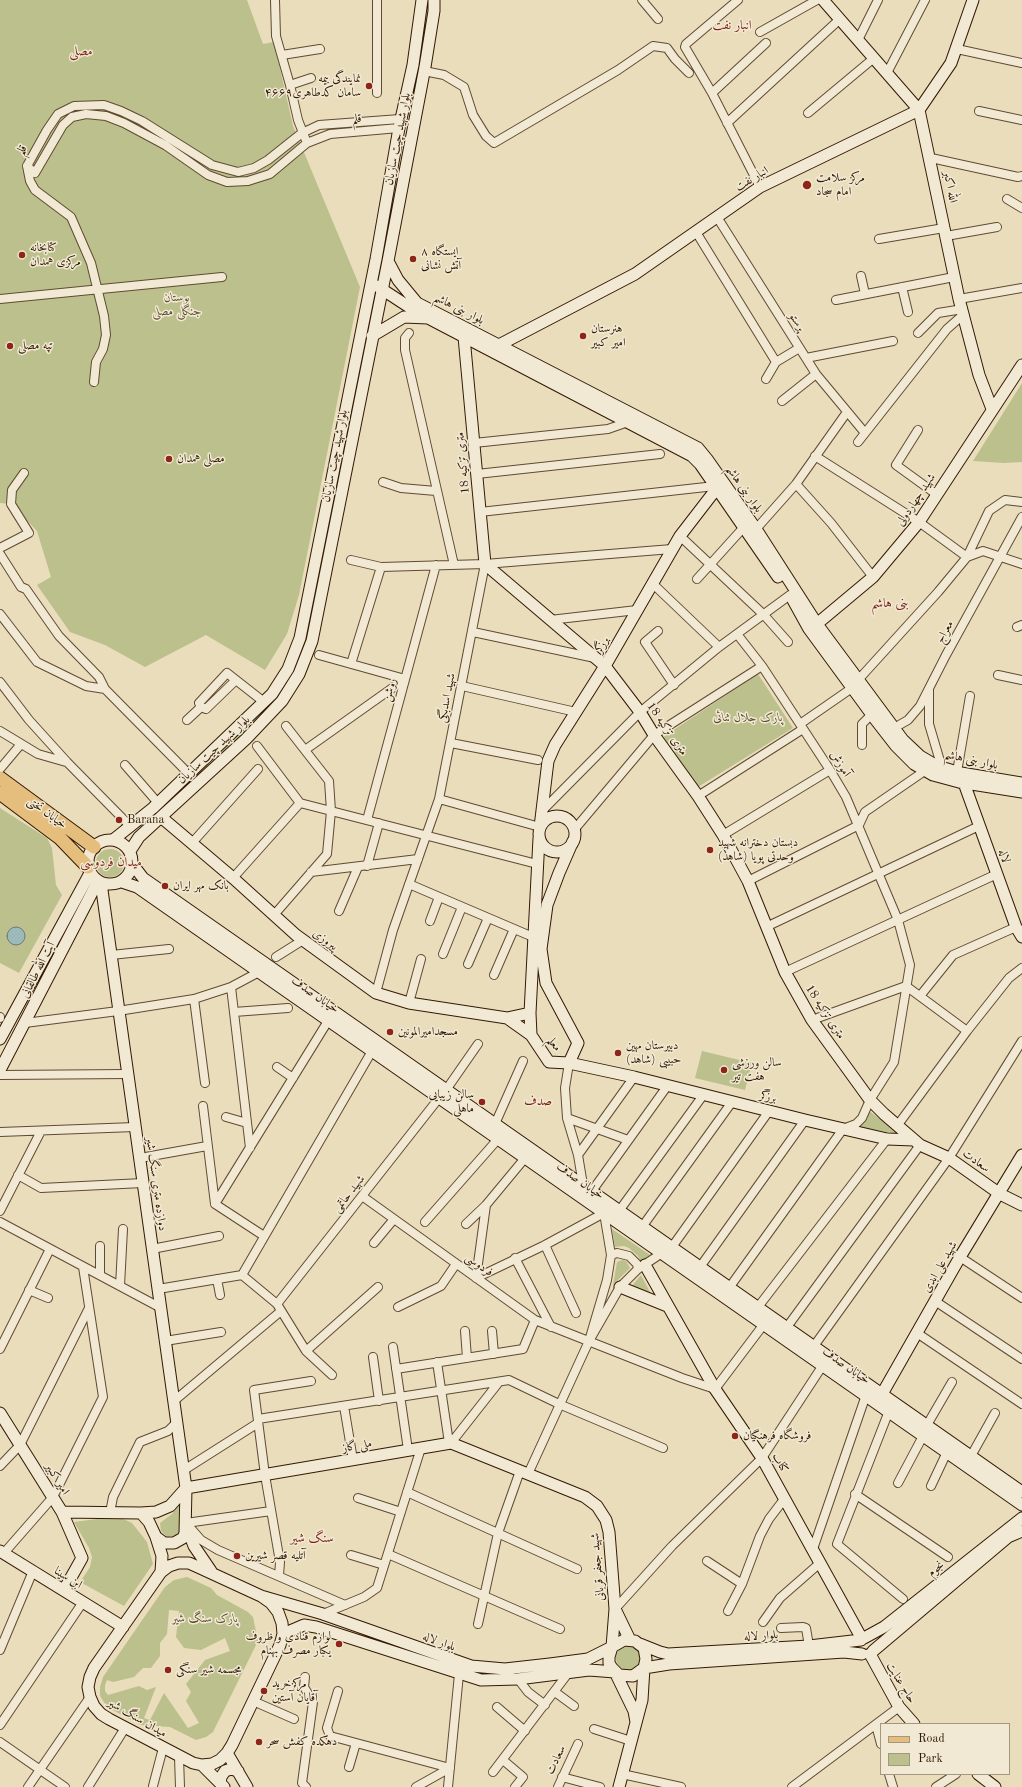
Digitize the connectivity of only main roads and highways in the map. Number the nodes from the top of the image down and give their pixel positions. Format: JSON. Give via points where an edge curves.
{"nodes":[{"id":1,"x":0,"y":778,"type":"edge"},
{"id":2,"x":0,"y":793,"type":"edge"},
{"id":3,"x":94,"y":847,"type":"road end"},
{"id":4,"x":89,"y":870,"type":"road end"}],
"edges":[{"from":1,"to":3,"type":"main road","name":"خیابان تختی"},
{"from":2,"to":4,"type":"main road","name":"خیابان تختی","via":[[60,838]]}]}
